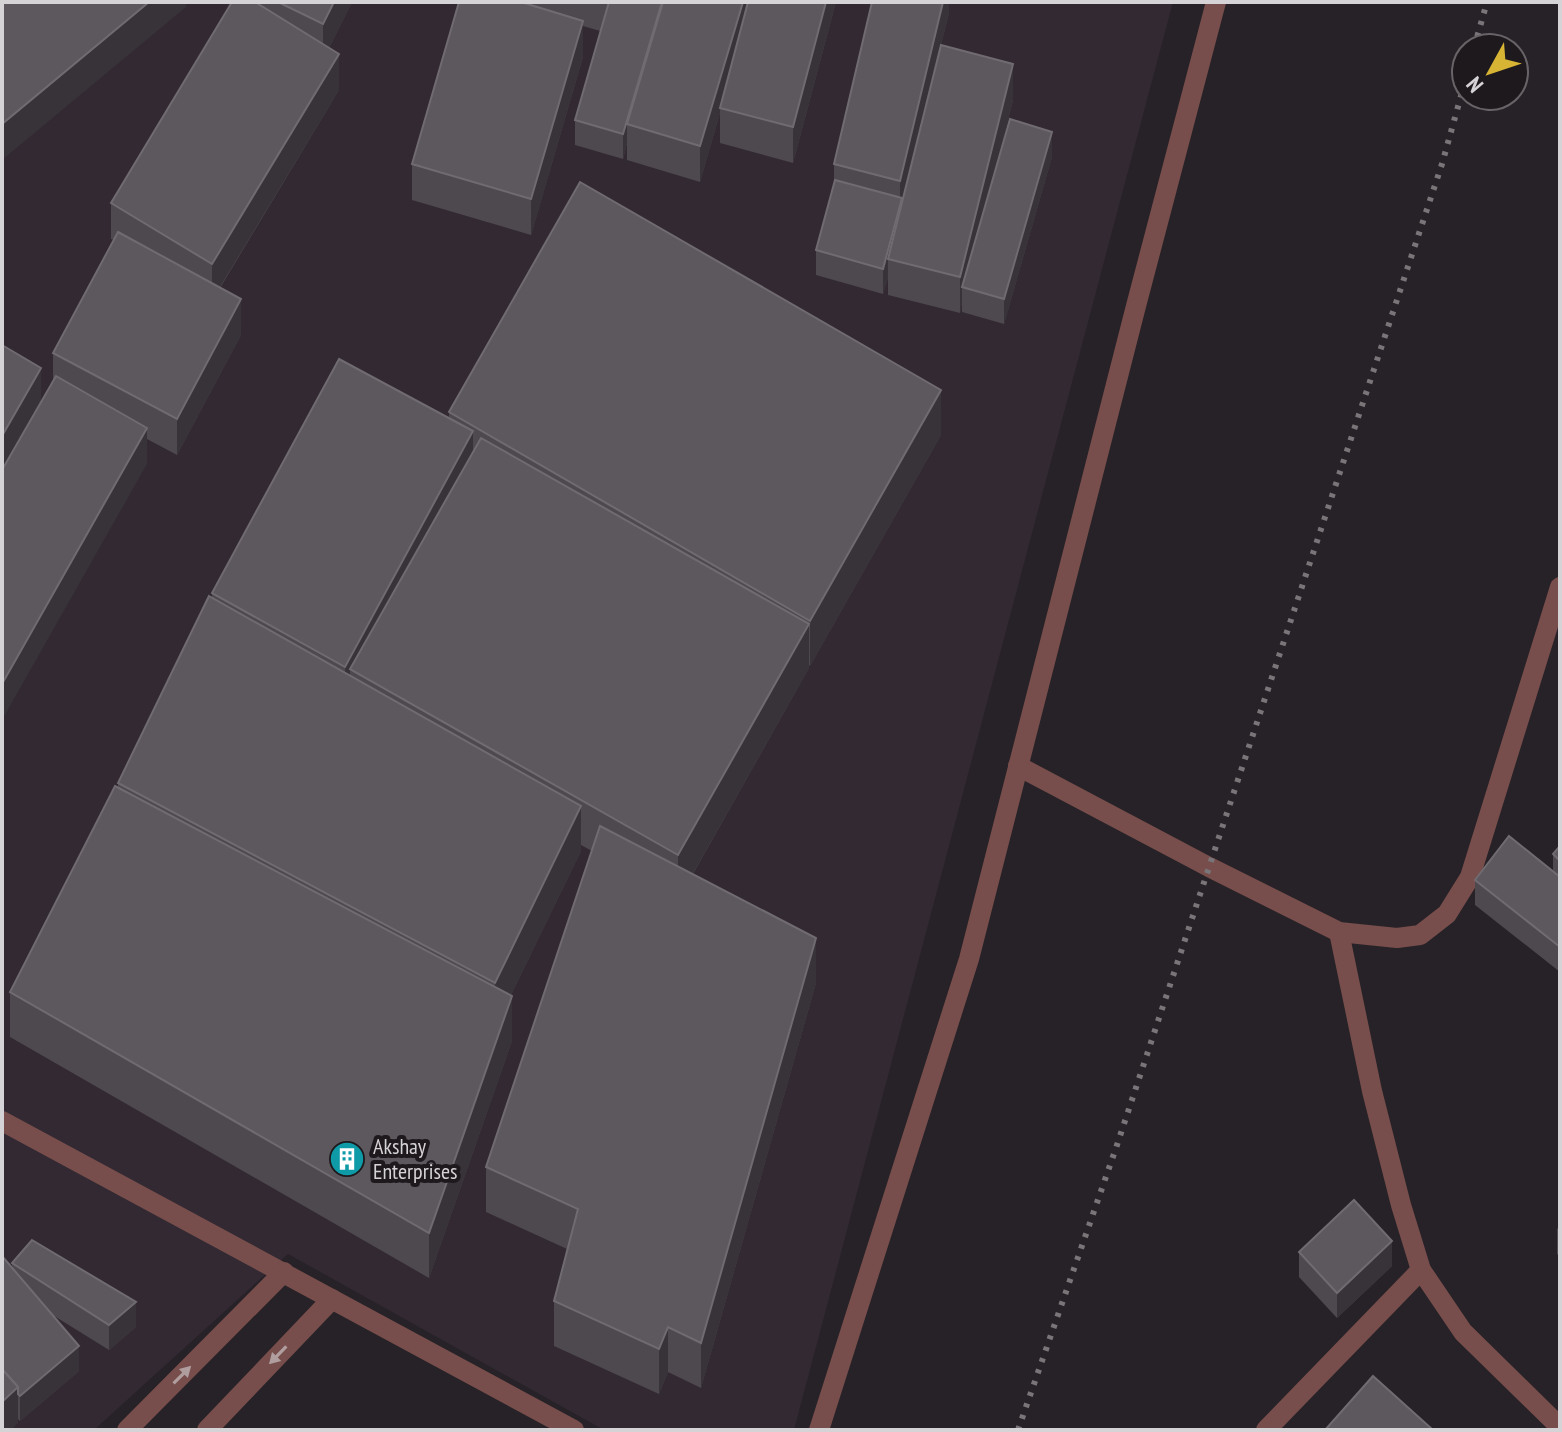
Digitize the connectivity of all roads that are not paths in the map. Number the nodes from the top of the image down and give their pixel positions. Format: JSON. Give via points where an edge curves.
{"nodes":[{"id":1,"x":1216,"y":2,"type":"edge"},
{"id":2,"x":1560,"y":587,"type":"edge"},
{"id":3,"x":1018,"y":766,"type":"junction"},
{"id":4,"x":1339,"y":932,"type":"junction"},
{"id":5,"x":2,"y":1121,"type":"edge"},
{"id":6,"x":1421,"y":1270,"type":"junction"},
{"id":7,"x":284,"y":1272,"type":"junction"},
{"id":8,"x":332,"y":1299,"type":"junction"},
{"id":9,"x":1560,"y":1427,"type":"edge"},
{"id":10,"x":127,"y":1430,"type":"edge"},
{"id":11,"x":207,"y":1430,"type":"edge"},
{"id":12,"x":574,"y":1430,"type":"edge"},
{"id":13,"x":819,"y":1430,"type":"edge"},
{"id":14,"x":1266,"y":1430,"type":"edge"}],
"edges":[{"from":1,"to":3,"type":"street"},
{"from":2,"to":4,"type":"street","via":[[1470,877],[1447,914],[1420,935]]},
{"from":3,"to":4,"type":"street"},
{"from":3,"to":13,"type":"street","via":[[969,959]]},
{"from":4,"to":6,"type":"street","via":[[1372,1091]]},
{"from":5,"to":7,"type":"street"},
{"from":6,"to":9,"type":"street","via":[[1463,1332]]},
{"from":6,"to":14,"type":"street"},
{"from":7,"to":8,"type":"street"},
{"from":10,"to":7,"type":"street","one_way":true},
{"from":8,"to":11,"type":"street","one_way":true},
{"from":8,"to":12,"type":"street"}]}
